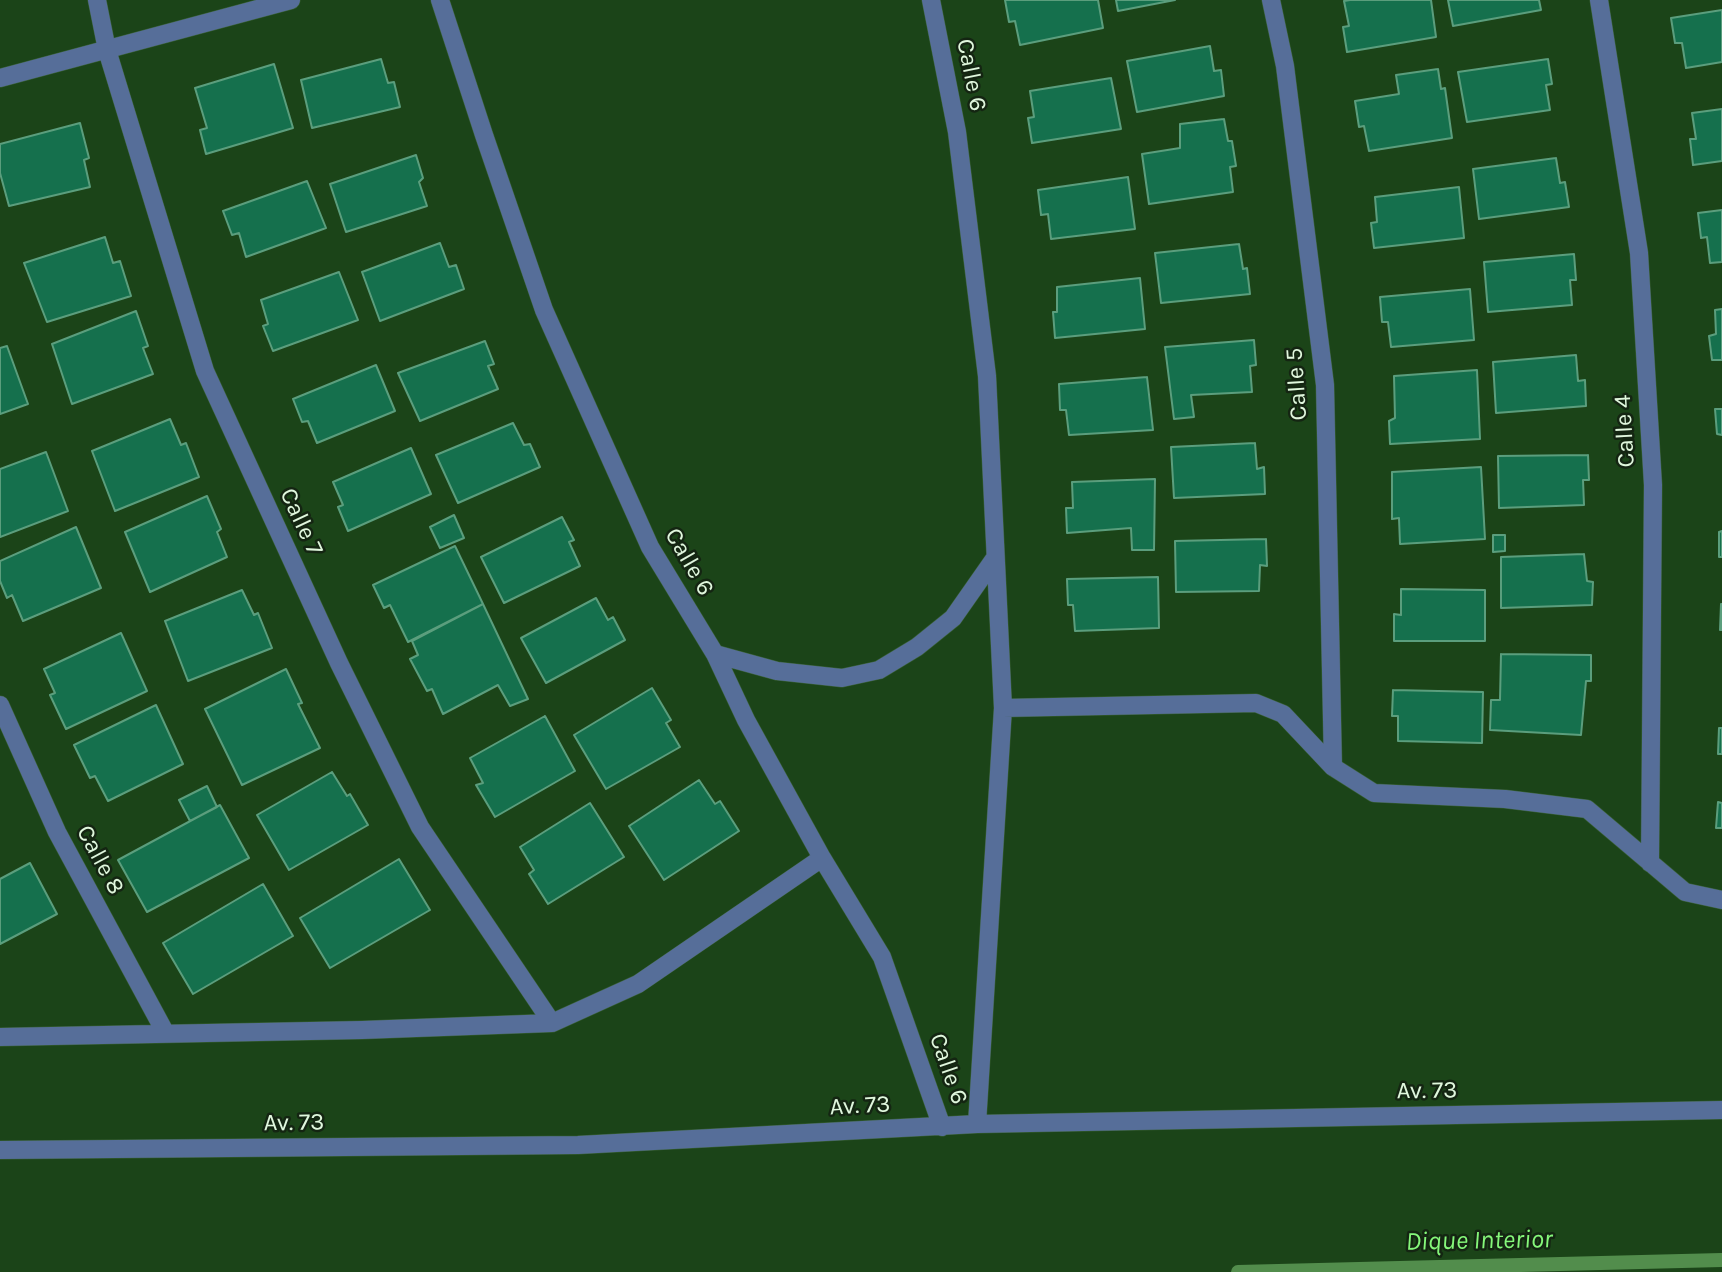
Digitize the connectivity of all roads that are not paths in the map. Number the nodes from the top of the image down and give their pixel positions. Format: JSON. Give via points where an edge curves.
{"nodes":[{"id":1,"x":97,"y":0,"type":"edge"},
{"id":2,"x":290,"y":0,"type":"edge"},
{"id":3,"x":440,"y":0,"type":"edge"},
{"id":4,"x":931,"y":0,"type":"edge"},
{"id":5,"x":1271,"y":0,"type":"edge"},
{"id":6,"x":1599,"y":0,"type":"edge"},
{"id":7,"x":107,"y":50,"type":"junction"},
{"id":8,"x":0,"y":78,"type":"edge"},
{"id":9,"x":995,"y":558,"type":"junction"},
{"id":10,"x":715,"y":654,"type":"junction"},
{"id":11,"x":0,"y":705,"type":"edge"},
{"id":12,"x":1003,"y":708,"type":"junction"},
{"id":13,"x":1333,"y":767,"type":"junction"},
{"id":14,"x":822,"y":858,"type":"junction"},
{"id":15,"x":1650,"y":863,"type":"junction"},
{"id":16,"x":1722,"y":900,"type":"edge"},
{"id":17,"x":552,"y":1023,"type":"junction"},
{"id":18,"x":166,"y":1034,"type":"junction"},
{"id":19,"x":0,"y":1037,"type":"edge"},
{"id":20,"x":1722,"y":1110,"type":"edge"},
{"id":21,"x":978,"y":1124,"type":"junction"},
{"id":22,"x":942,"y":1126,"type":"junction"},
{"id":23,"x":0,"y":1150,"type":"edge"}],
"edges":[{"from":1,"to":7,"type":"street","name":"Calle 7"},
{"from":2,"to":7,"type":"street"},
{"from":3,"to":10,"type":"street","name":"Calle 6","via":[[544,310],[650,547]]},
{"from":4,"to":9,"type":"street","name":"Calle 6","via":[[957,131],[987,376]]},
{"from":5,"to":13,"type":"street","name":"Calle 5","via":[[1285,66],[1325,385]]},
{"from":6,"to":15,"type":"street","name":"Calle 4","via":[[1639,253],[1652,471]]},
{"from":7,"to":8,"type":"street"},
{"from":7,"to":17,"type":"street","name":"Calle 7","via":[[205,371],[338,663],[420,827]]},
{"from":9,"to":10,"type":"street","via":[[953,618],[879,670],[842,678],[778,671]]},
{"from":9,"to":12,"type":"street","name":"Calle 6"},
{"from":10,"to":14,"type":"street","name":"Calle 6"},
{"from":11,"to":18,"type":"street","name":"Calle 8","via":[[57,832]]},
{"from":12,"to":13,"type":"street","via":[[1256,703],[1283,714]]},
{"from":12,"to":21,"type":"street","name":"Calle 6"},
{"from":13,"to":15,"type":"street","via":[[1374,793],[1505,799],[1587,809]]},
{"from":14,"to":17,"type":"street","via":[[638,984]]},
{"from":14,"to":22,"type":"street","name":"Calle 6","via":[[882,957]]},
{"from":15,"to":16,"type":"street","via":[[1685,892]]},
{"from":17,"to":18,"type":"street"},
{"from":18,"to":19,"type":"street"},
{"from":20,"to":21,"type":"street","name":"Av. 73"},
{"from":21,"to":22,"type":"street","name":"Av. 73"},
{"from":22,"to":23,"type":"street","name":"Av. 73","via":[[578,1145]]}]}
